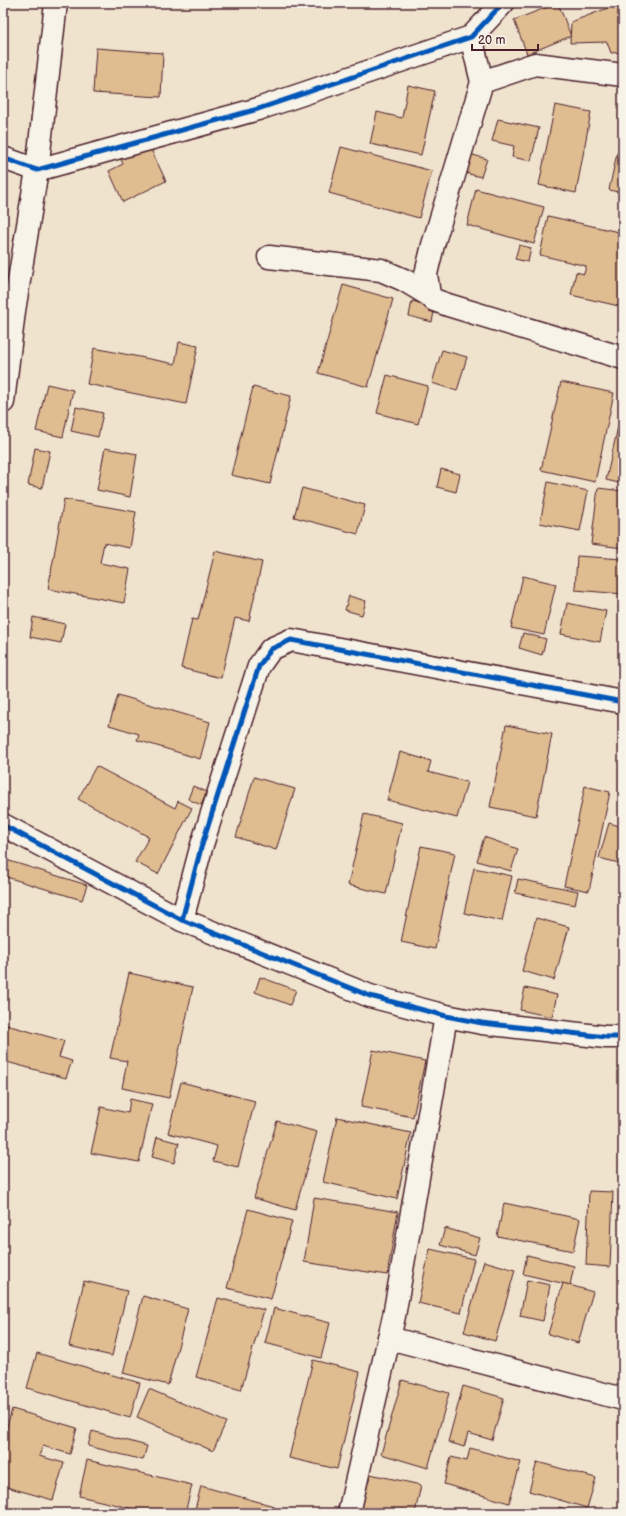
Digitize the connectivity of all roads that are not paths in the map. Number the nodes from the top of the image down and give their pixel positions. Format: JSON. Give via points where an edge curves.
{"nodes":[{"id":1,"x":56,"y":3,"type":"edge"},
{"id":2,"x":503,"y":3,"type":"edge"},
{"id":3,"x":471,"y":37,"type":"junction"},
{"id":4,"x":623,"y":75,"type":"edge"},
{"id":5,"x":482,"y":82,"type":"junction"},
{"id":6,"x":3,"y":158,"type":"edge"},
{"id":7,"x":37,"y":170,"type":"junction"},
{"id":8,"x":269,"y":257,"type":"dead end"},
{"id":9,"x":429,"y":294,"type":"junction"},
{"id":10,"x":623,"y":358,"type":"edge"},
{"id":11,"x":3,"y":402,"type":"edge"},
{"id":12,"x":623,"y":702,"type":"edge"},
{"id":13,"x":3,"y":825,"type":"edge"},
{"id":14,"x":182,"y":920,"type":"junction"},
{"id":15,"x":446,"y":1016,"type":"junction"},
{"id":16,"x":623,"y":1037,"type":"edge"},
{"id":17,"x":389,"y":1338,"type":"junction"},
{"id":18,"x":623,"y":1399,"type":"edge"},
{"id":19,"x":349,"y":1513,"type":"edge"}],
"edges":[{"from":1,"to":7,"type":"street"},
{"from":2,"to":3,"type":"street"},
{"from":3,"to":5,"type":"street"},
{"from":3,"to":7,"type":"street","via":[[258,109]]},
{"from":4,"to":5,"type":"street","via":[[535,64]]},
{"from":5,"to":9,"type":"street","via":[[433,245],[426,274]]},
{"from":6,"to":7,"type":"street"},
{"from":7,"to":11,"type":"street","via":[[14,312]]},
{"from":8,"to":9,"type":"street","via":[[381,270]]},
{"from":9,"to":10,"type":"street","via":[[434,300],[448,306]]},
{"from":12,"to":14,"type":"street","via":[[292,640],[272,648],[259,666],[201,848]]},
{"from":13,"to":14,"type":"street"},
{"from":14,"to":15,"type":"street","via":[[370,996]]},
{"from":15,"to":16,"type":"street","via":[[482,1023]]},
{"from":15,"to":17,"type":"street"},
{"from":17,"to":18,"type":"street"},
{"from":17,"to":19,"type":"street"}]}
